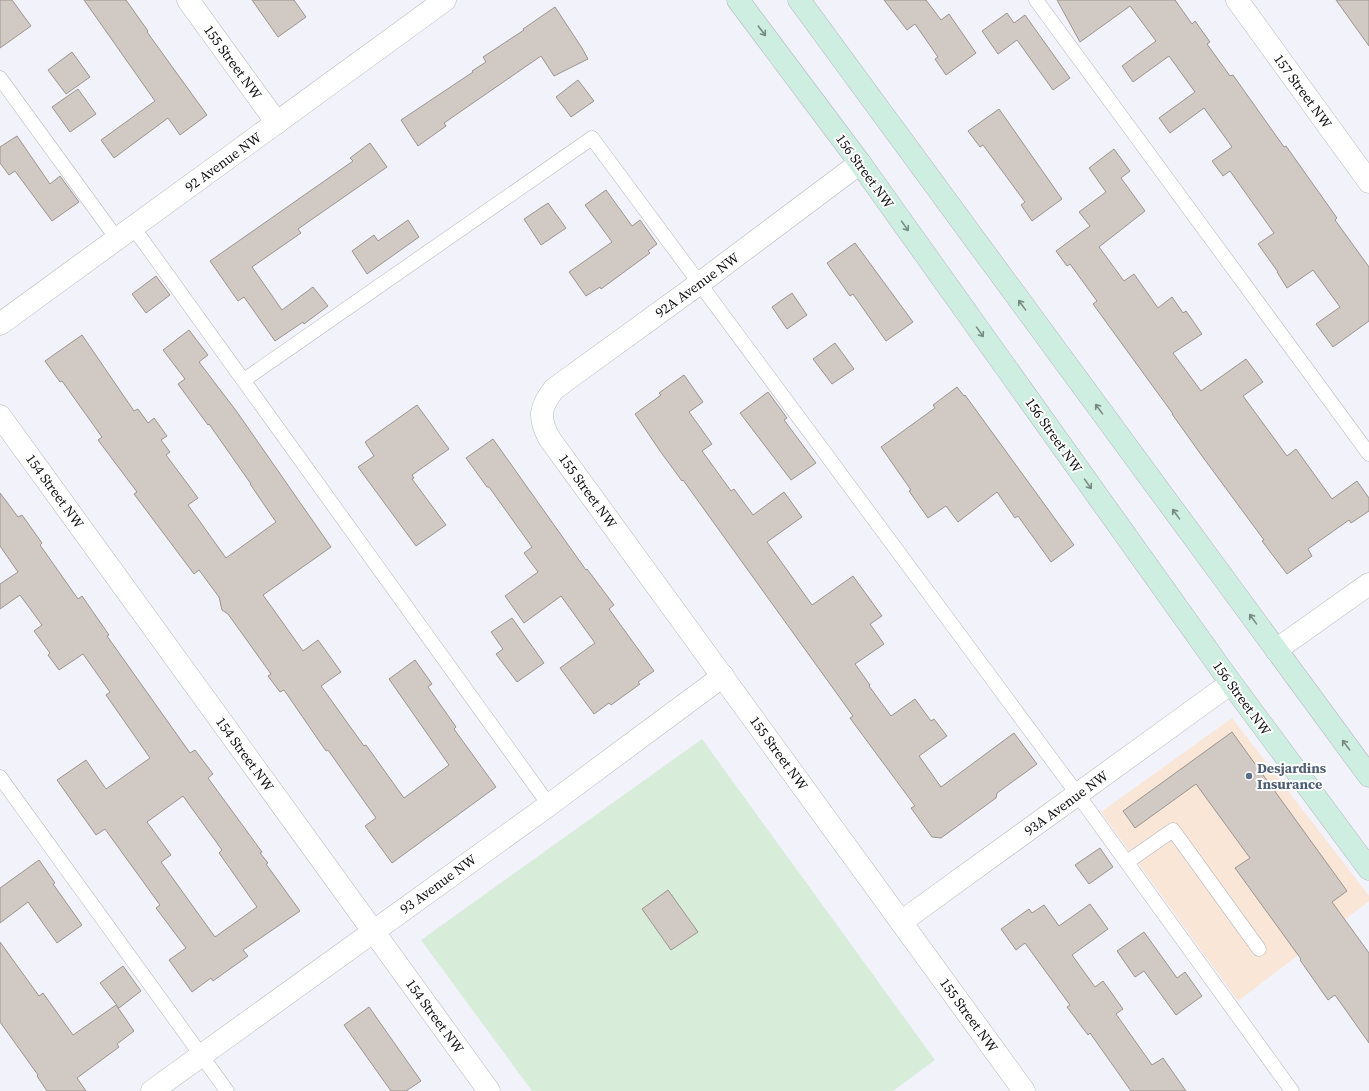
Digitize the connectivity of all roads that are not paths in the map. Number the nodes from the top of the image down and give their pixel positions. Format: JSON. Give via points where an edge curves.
{"nodes":[{"id":1,"x":188,"y":0,"type":"edge"},
{"id":2,"x":446,"y":0,"type":"edge"},
{"id":3,"x":738,"y":0,"type":"edge"},
{"id":4,"x":1036,"y":0,"type":"edge"},
{"id":5,"x":1237,"y":0,"type":"edge"},
{"id":6,"x":801,"y":1,"type":"edge"},
{"id":7,"x":0,"y":78,"type":"edge"},
{"id":8,"x":277,"y":123,"type":"junction"},
{"id":9,"x":860,"y":164,"type":"junction"},
{"id":10,"x":1369,"y":182,"type":"edge"},
{"id":11,"x":125,"y":233,"type":"junction"},
{"id":12,"x":700,"y":283,"type":"junction"},
{"id":13,"x":0,"y":324,"type":"edge"},
{"id":14,"x":244,"y":380,"type":"junction"},
{"id":15,"x":542,"y":412,"type":"joint"},
{"id":16,"x":0,"y":416,"type":"edge"},
{"id":17,"x":1369,"y":454,"type":"edge"},
{"id":18,"x":1369,"y":584,"type":"edge"},
{"id":19,"x":1276,"y":650,"type":"junction"},
{"id":20,"x":723,"y":676,"type":"junction"},
{"id":21,"x":1231,"y":683,"type":"junction"},
{"id":22,"x":1369,"y":776,"type":"edge"},
{"id":23,"x":0,"y":777,"type":"edge"},
{"id":24,"x":1078,"y":795,"type":"junction"},
{"id":25,"x":549,"y":805,"type":"junction"},
{"id":26,"x":1127,"y":862,"type":"junction"},
{"id":27,"x":1369,"y":869,"type":"edge"},
{"id":28,"x":900,"y":922,"type":"junction"},
{"id":29,"x":374,"y":930,"type":"junction"},
{"id":30,"x":1259,"y":949,"type":"dead end"},
{"id":31,"x":202,"y":1056,"type":"junction"},
{"id":32,"x":152,"y":1091,"type":"edge"},
{"id":33,"x":227,"y":1091,"type":"edge"},
{"id":34,"x":490,"y":1091,"type":"edge"},
{"id":35,"x":1024,"y":1091,"type":"edge"},
{"id":36,"x":1292,"y":1091,"type":"edge"}],
"edges":[{"from":1,"to":8,"type":"street","name":"155 Street NW"},
{"from":2,"to":8,"type":"street","name":"92 Avenue NW"},
{"from":3,"to":9,"type":"main road","name":"156 Street NW","one_way":true},
{"from":4,"to":17,"type":"lane"},
{"from":5,"to":10,"type":"street","name":"157 Street NW"},
{"from":19,"to":6,"type":"main road","one_way":true},
{"from":7,"to":11,"type":"lane"},
{"from":8,"to":11,"type":"street","name":"92 Avenue NW"},
{"from":9,"to":12,"type":"street","name":"92A Avenue NW"},
{"from":9,"to":21,"type":"main road","name":"156 Street NW","one_way":true},
{"from":11,"to":13,"type":"street","name":"92 Avenue NW"},
{"from":11,"to":14,"type":"lane"},
{"from":12,"to":14,"type":"lane","via":[[592,138]]},
{"from":12,"to":15,"type":"street","name":"92A Avenue NW","via":[[554,389],[546,400]]},
{"from":12,"to":24,"type":"lane"},
{"from":14,"to":25,"type":"lane"},
{"from":15,"to":20,"type":"street","name":"155 Street NW","via":[[542,426],[549,438]]},
{"from":16,"to":29,"type":"street","name":"154 Street NW"},
{"from":18,"to":19,"type":"street"},
{"from":22,"to":19,"type":"main road","one_way":true},
{"from":20,"to":25,"type":"street","name":"93 Avenue NW"},
{"from":20,"to":28,"type":"street","name":"155 Street NW"},
{"from":21,"to":24,"type":"street","name":"93A Avenue NW"},
{"from":21,"to":27,"type":"main road","name":"156 Street NW"},
{"from":23,"to":31,"type":"lane"},
{"from":24,"to":26,"type":"lane"},
{"from":24,"to":28,"type":"street","name":"93A Avenue NW"},
{"from":25,"to":29,"type":"street","name":"93 Avenue NW"},
{"from":26,"to":30,"type":"lane","via":[[1174,830]]},
{"from":26,"to":36,"type":"lane"},
{"from":28,"to":35,"type":"street","name":"155 Street NW"},
{"from":29,"to":31,"type":"street","name":"93 Avenue NW"},
{"from":29,"to":34,"type":"street","name":"154 Street NW"},
{"from":31,"to":32,"type":"street","name":"93 Avenue NW"},
{"from":31,"to":33,"type":"lane"}]}
